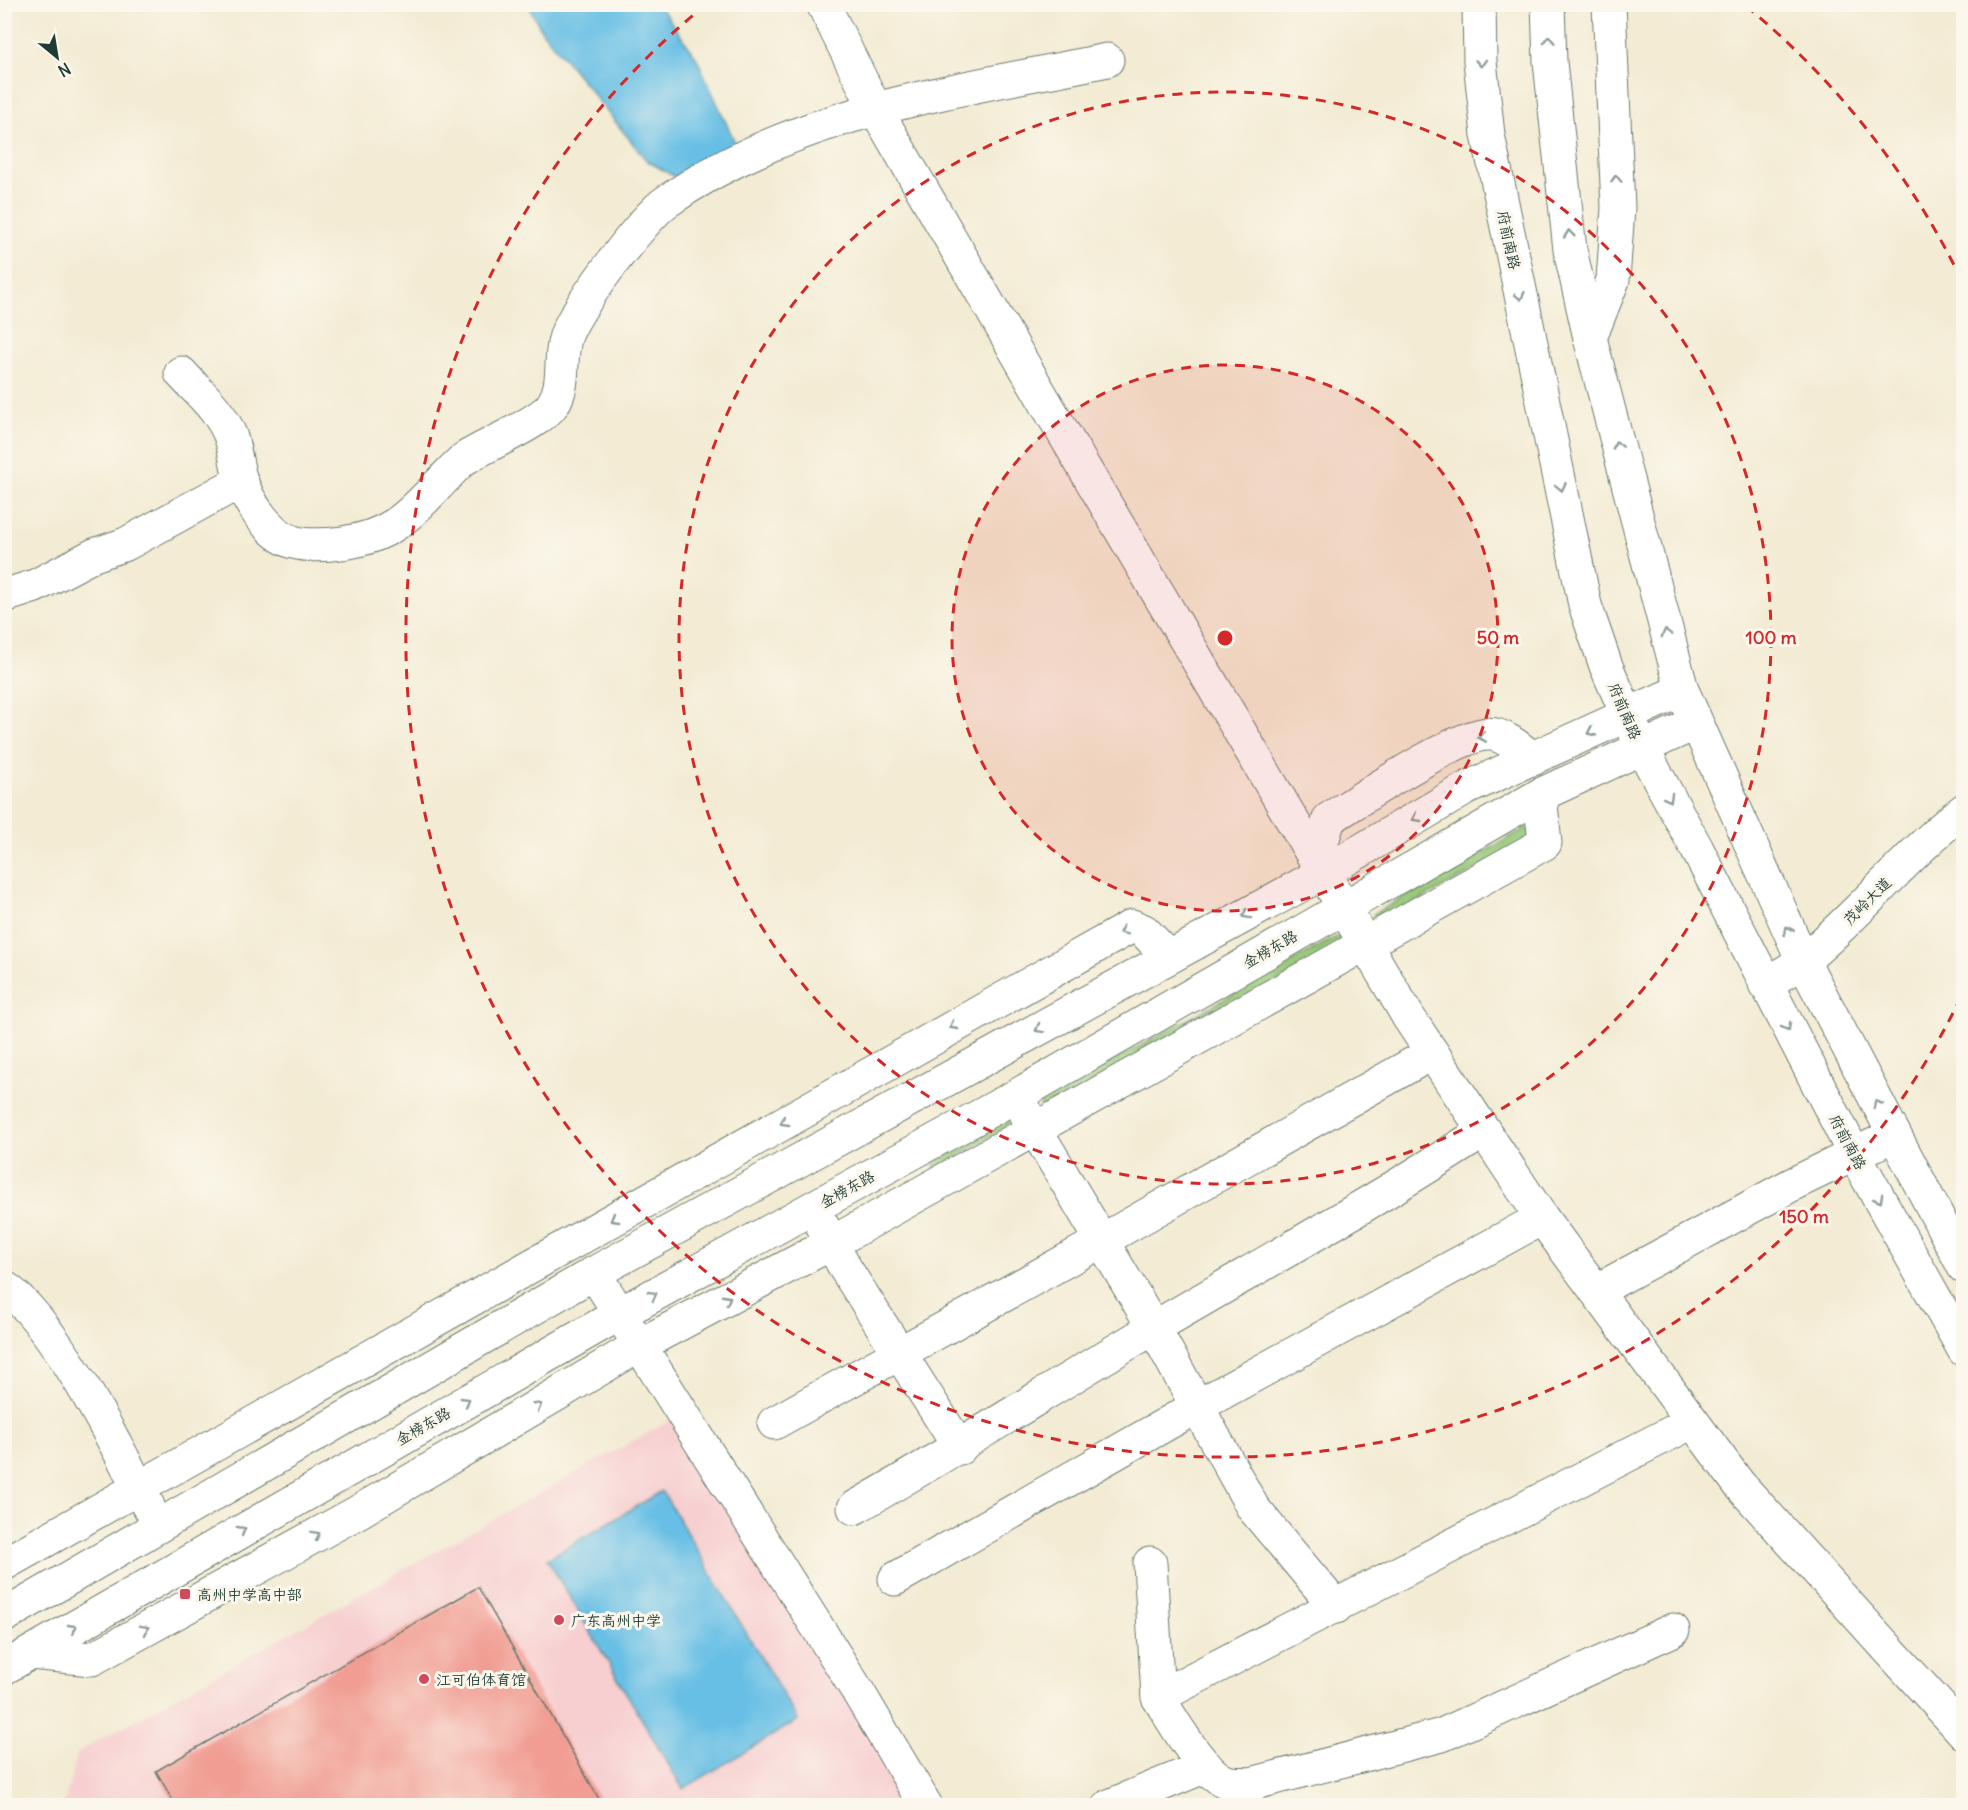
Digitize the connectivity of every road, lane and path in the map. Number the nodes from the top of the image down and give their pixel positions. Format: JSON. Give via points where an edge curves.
{"nodes":[{"id":1,"x":823,"y":4,"type":"edge"},
{"id":2,"x":1479,"y":4,"type":"edge"},
{"id":3,"x":1548,"y":4,"type":"edge"},
{"id":4,"x":1609,"y":4,"type":"edge"},
{"id":5,"x":1107,"y":60,"type":"dead end"},
{"id":6,"x":875,"y":108,"type":"junction"},
{"id":7,"x":1590,"y":338,"type":"junction"},
{"id":8,"x":181,"y":373,"type":"dead end"},
{"id":9,"x":241,"y":481,"type":"junction"},
{"id":10,"x":4,"y":596,"type":"edge"},
{"id":11,"x":1682,"y":690,"type":"junction"},
{"id":12,"x":1627,"y":716,"type":"junction"},
{"id":13,"x":1696,"y":723,"type":"junction"},
{"id":14,"x":1641,"y":746,"type":"junction"},
{"id":15,"x":1533,"y":759,"type":"junction"},
{"id":16,"x":1540,"y":795,"type":"junction"},
{"id":17,"x":1964,"y":810,"type":"edge"},
{"id":18,"x":1321,"y":874,"type":"junction"},
{"id":19,"x":1343,"y":906,"type":"junction"},
{"id":20,"x":1365,"y":945,"type":"junction"},
{"id":21,"x":1169,"y":957,"type":"junction"},
{"id":22,"x":1803,"y":961,"type":"junction"},
{"id":23,"x":1045,"y":974,"type":"junction"},
{"id":24,"x":1765,"y":984,"type":"junction"},
{"id":25,"x":1068,"y":1013,"type":"junction"},
{"id":26,"x":1432,"y":1053,"type":"junction"},
{"id":27,"x":886,"y":1064,"type":"junction"},
{"id":28,"x":1016,"y":1096,"type":"junction"},
{"id":29,"x":908,"y":1100,"type":"junction"},
{"id":30,"x":1035,"y":1130,"type":"junction"},
{"id":31,"x":1484,"y":1131,"type":"junction"},
{"id":32,"x":1894,"y":1135,"type":"junction"},
{"id":33,"x":1853,"y":1152,"type":"junction"},
{"id":34,"x":811,"y":1208,"type":"junction"},
{"id":35,"x":1542,"y":1218,"type":"junction"},
{"id":36,"x":1104,"y":1240,"type":"junction"},
{"id":37,"x":832,"y":1243,"type":"junction"},
{"id":38,"x":547,"y":1257,"type":"junction"},
{"id":39,"x":1964,"y":1267,"type":"edge"},
{"id":40,"x":594,"y":1273,"type":"junction"},
{"id":41,"x":4,"y":1287,"type":"edge"},
{"id":42,"x":566,"y":1290,"type":"junction"},
{"id":43,"x":1596,"y":1291,"type":"junction"},
{"id":44,"x":621,"y":1313,"type":"junction"},
{"id":45,"x":1154,"y":1328,"type":"junction"},
{"id":46,"x":640,"y":1346,"type":"junction"},
{"id":47,"x":1964,"y":1350,"type":"edge"},
{"id":48,"x":900,"y":1352,"type":"junction"},
{"id":49,"x":1196,"y":1407,"type":"junction"},
{"id":50,"x":1692,"y":1422,"type":"junction"},
{"id":51,"x":774,"y":1423,"type":"dead end"},
{"id":52,"x":960,"y":1448,"type":"junction"},
{"id":53,"x":251,"y":1472,"type":"junction"},
{"id":54,"x":138,"y":1488,"type":"junction"},
{"id":55,"x":854,"y":1508,"type":"dead end"},
{"id":56,"x":275,"y":1510,"type":"junction"},
{"id":57,"x":158,"y":1526,"type":"junction"},
{"id":58,"x":1150,"y":1563,"type":"dead end"},
{"id":59,"x":4,"y":1564,"type":"edge"},
{"id":60,"x":895,"y":1579,"type":"dead end"},
{"id":61,"x":1336,"y":1607,"type":"junction"},
{"id":62,"x":4,"y":1616,"type":"edge"},
{"id":63,"x":1673,"y":1630,"type":"dead end"},
{"id":64,"x":18,"y":1660,"type":"edge"},
{"id":65,"x":1158,"y":1698,"type":"junction"},
{"id":66,"x":1964,"y":1733,"type":"edge"},
{"id":67,"x":1206,"y":1766,"type":"junction"},
{"id":68,"x":926,"y":1806,"type":"edge"},
{"id":69,"x":1109,"y":1806,"type":"edge"}],
"edges":[{"from":1,"to":6,"type":"street"},
{"from":2,"to":12,"type":"street","name":"府前南路","one_way":true,"via":[[1488,135],[1504,221],[1585,605]]},
{"from":7,"to":3,"type":"street","one_way":true,"via":[[1570,250],[1550,62]]},
{"from":7,"to":4,"type":"street","one_way":true,"via":[[1613,280],[1618,208]]},
{"from":5,"to":6,"type":"street"},
{"from":6,"to":9,"type":"street","via":[[766,146],[698,180],[662,205],[575,314],[564,340],[562,381],[552,406],[461,461],[405,519],[386,532],[366,540],[328,545],[293,542],[273,531]]},
{"from":6,"to":18,"type":"street"},
{"from":11,"to":7,"type":"street","one_way":true},
{"from":8,"to":9,"type":"street","via":[[217,413],[230,435]]},
{"from":9,"to":10,"type":"street","via":[[126,544]]},
{"from":11,"to":12,"type":"street"},
{"from":11,"to":13,"type":"street"},
{"from":12,"to":14,"type":"street","name":"府前南路"},
{"from":12,"to":15,"type":"street","one_way":true},
{"from":13,"to":14,"type":"street","name":"金榜东路"},
{"from":22,"to":13,"type":"street","one_way":true},
{"from":14,"to":16,"type":"street","name":"金榜东路"},
{"from":14,"to":24,"type":"street","name":"府前南路","one_way":true},
{"from":15,"to":18,"type":"street","one_way":true,"via":[[1467,788]]},
{"from":15,"to":18,"type":"street","one_way":true,"via":[[1515,745],[1490,734],[1465,740],[1406,771],[1329,819],[1322,842]]},
{"from":16,"to":19,"type":"street","name":"金榜东路"},
{"from":16,"to":20,"type":"street","via":[[1545,843]]},
{"from":17,"to":22,"type":"street","name":"茂岭大道","via":[[1931,836]]},
{"from":18,"to":19,"type":"street"},
{"from":18,"to":21,"type":"street","one_way":true},
{"from":19,"to":20,"type":"street"},
{"from":19,"to":28,"type":"street","name":"金榜东路"},
{"from":20,"to":26,"type":"street"},
{"from":20,"to":30,"type":"street"},
{"from":21,"to":23,"type":"street","one_way":true,"via":[[1143,932],[1132,927]]},
{"from":21,"to":25,"type":"street"},
{"from":22,"to":24,"type":"street","name":"茂岭大道"},
{"from":32,"to":22,"type":"street","one_way":true},
{"from":23,"to":25,"type":"street"},
{"from":23,"to":27,"type":"street","one_way":true},
{"from":24,"to":33,"type":"street","name":"府前南路","one_way":true},
{"from":25,"to":29,"type":"street","one_way":true},
{"from":26,"to":31,"type":"street"},
{"from":26,"to":36,"type":"street"},
{"from":27,"to":29,"type":"street"},
{"from":27,"to":38,"type":"street","one_way":true},
{"from":28,"to":30,"type":"street"},
{"from":28,"to":34,"type":"street","name":"金榜东路"},
{"from":29,"to":40,"type":"street"},
{"from":30,"to":36,"type":"street"},
{"from":30,"to":37,"type":"street"},
{"from":31,"to":35,"type":"street"},
{"from":31,"to":45,"type":"street"},
{"from":32,"to":33,"type":"street"},
{"from":32,"to":39,"type":"street"},
{"from":33,"to":43,"type":"street"},
{"from":33,"to":47,"type":"street","name":"府前南路","one_way":true},
{"from":34,"to":37,"type":"street"},
{"from":44,"to":34,"type":"street","name":"金榜东路","one_way":true},
{"from":35,"to":43,"type":"street"},
{"from":35,"to":49,"type":"street"},
{"from":36,"to":45,"type":"street"},
{"from":36,"to":48,"type":"street"},
{"from":46,"to":37,"type":"street","one_way":true},
{"from":37,"to":48,"type":"street"},
{"from":38,"to":42,"type":"street"},
{"from":38,"to":54,"type":"street"},
{"from":40,"to":42,"type":"street"},
{"from":40,"to":44,"type":"street"},
{"from":41,"to":54,"type":"street","via":[[18,1296],[53,1341]]},
{"from":42,"to":53,"type":"street"},
{"from":43,"to":50,"type":"street"},
{"from":44,"to":46,"type":"street"},
{"from":56,"to":44,"type":"street","name":"金榜东路","one_way":true},
{"from":45,"to":49,"type":"street"},
{"from":45,"to":52,"type":"street"},
{"from":64,"to":46,"type":"street","one_way":true,"via":[[92,1659],[358,1512]]},
{"from":46,"to":68,"type":"street"},
{"from":48,"to":51,"type":"street"},
{"from":48,"to":52,"type":"street"},
{"from":49,"to":60,"type":"street"},
{"from":49,"to":61,"type":"street","via":[[1253,1508]]},
{"from":50,"to":61,"type":"street"},
{"from":50,"to":66,"type":"street","via":[[1739,1484]]},
{"from":52,"to":55,"type":"street"},
{"from":53,"to":56,"type":"street"},
{"from":53,"to":57,"type":"street"},
{"from":54,"to":57,"type":"street"},
{"from":54,"to":59,"type":"street"},
{"from":64,"to":56,"type":"street","name":"金榜东路","one_way":true},
{"from":57,"to":62,"type":"street"},
{"from":58,"to":65,"type":"street"},
{"from":61,"to":65,"type":"street"},
{"from":63,"to":67,"type":"street","via":[[1442,1735],[1251,1784],[1225,1781]]},
{"from":65,"to":67,"type":"street","via":[[1186,1743]]},
{"from":67,"to":69,"type":"street"}]}
